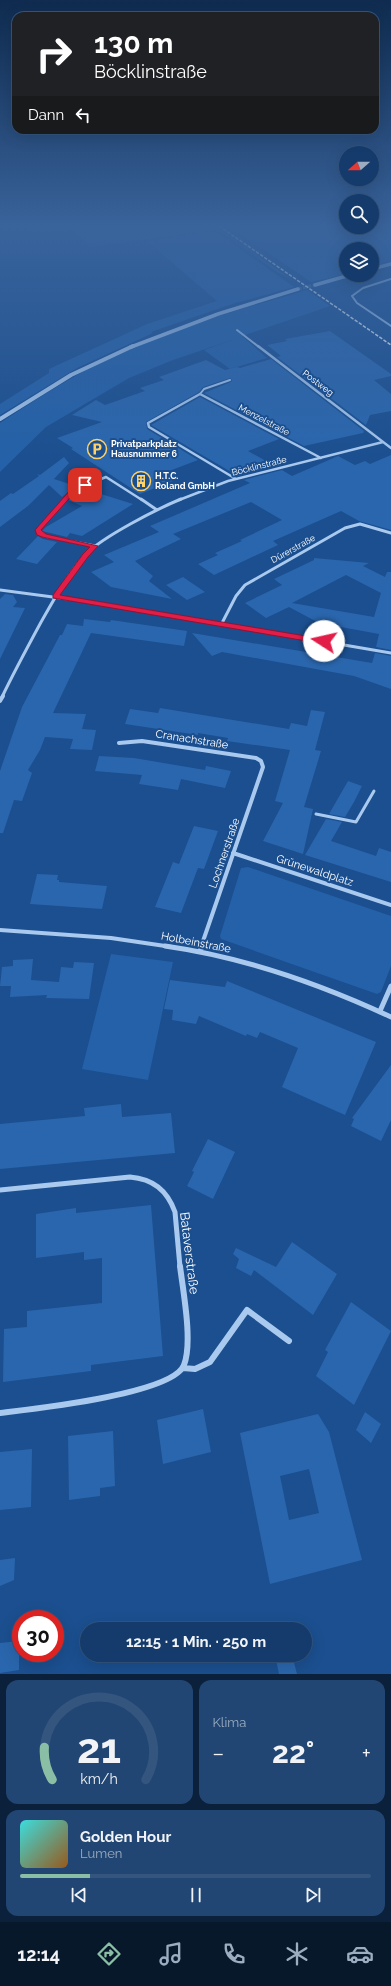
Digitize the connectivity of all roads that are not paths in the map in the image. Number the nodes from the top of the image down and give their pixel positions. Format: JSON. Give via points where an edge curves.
{"nodes":[{"id":1,"x":248,"y":304,"type":"edge"},
{"id":2,"x":359,"y":304,"type":"edge"},
{"id":3,"x":391,"y":326,"type":"edge"},
{"id":4,"x":237,"y":330,"type":"dead end"},
{"id":5,"x":230,"y":380,"type":"dead end"},
{"id":6,"x":200,"y":394,"type":"junction"},
{"id":7,"x":0,"y":419,"type":"edge"},
{"id":8,"x":383,"y":442,"type":"junction"},
{"id":9,"x":391,"y":448,"type":"edge"},
{"id":10,"x":321,"y":458,"type":"junction"},
{"id":11,"x":236,"y":479,"type":"junction"},
{"id":12,"x":157,"y":510,"type":"junction"},
{"id":13,"x":391,"y":533,"type":"edge"},
{"id":14,"x":95,"y":546,"type":"junction"},
{"id":15,"x":0,"y":590,"type":"edge"},
{"id":16,"x":56,"y":596,"type":"junction"},
{"id":17,"x":222,"y":623,"type":"junction"},
{"id":18,"x":391,"y":653,"type":"edge"},
{"id":19,"x":0,"y":701,"type":"edge"},
{"id":20,"x":120,"y":743,"type":"dead end"},
{"id":21,"x":261,"y":761,"type":"joint"},
{"id":22,"x":374,"y":791,"type":"dead end"},
{"id":23,"x":316,"y":814,"type":"dead end"},
{"id":24,"x":233,"y":853,"type":"junction"},
{"id":25,"x":391,"y":905,"type":"edge"},
{"id":26,"x":0,"y":930,"type":"edge"},
{"id":27,"x":200,"y":951,"type":"junction"},
{"id":28,"x":391,"y":986,"type":"edge"},
{"id":29,"x":380,"y":1011,"type":"junction"},
{"id":30,"x":391,"y":1017,"type":"edge"},
{"id":31,"x":0,"y":1190,"type":"edge"},
{"id":32,"x":289,"y":1341,"type":"dead end"},
{"id":33,"x":183,"y":1368,"type":"junction"},
{"id":34,"x":0,"y":1414,"type":"edge"}],
"edges":[{"from":1,"to":7,"type":"street","via":[[189,322],[119,350],[74,373]]},
{"from":2,"to":3,"type":"street"},
{"from":4,"to":8,"type":"street","name":"Postweg"},
{"from":5,"to":6,"type":"lane","via":[[204,389]]},
{"from":6,"to":10,"type":"street","name":"Menzelstraße"},
{"from":6,"to":11,"type":"street","via":[[149,422],[148,426]]},
{"from":8,"to":9,"type":"street","name":"Postweg"},
{"from":8,"to":10,"type":"street","name":"Böcklinstraße"},
{"from":10,"to":11,"type":"street","name":"Böcklinstraße"},
{"from":11,"to":12,"type":"street","name":"Böcklinstraße"},
{"from":12,"to":14,"type":"street","name":"Böcklinstraße"},
{"from":12,"to":14,"type":"street","via":[[106,477],[74,490],[38,532],[44,536]]},
{"from":13,"to":17,"type":"street","name":"Dürerstraße","via":[[360,524],[345,528],[245,585],[236,596]]},
{"from":14,"to":16,"type":"street","name":"Böcklinstraße"},
{"from":15,"to":16,"type":"street"},
{"from":16,"to":17,"type":"street"},
{"from":16,"to":19,"type":"street","name":"Böcklinstraße"},
{"from":17,"to":18,"type":"street"},
{"from":20,"to":21,"type":"street","name":"Cranachstraße","via":[[142,741],[256,758]]},
{"from":21,"to":24,"type":"street","name":"Lochnerstraße","via":[[263,768]]},
{"from":22,"to":23,"type":"lane","via":[[356,822]]},
{"from":24,"to":25,"type":"street","name":"Grünewaldplatz"},
{"from":24,"to":27,"type":"street","name":"Lochnerstraße"},
{"from":26,"to":27,"type":"street","name":"Holbeinstraße","via":[[111,938]]},
{"from":27,"to":29,"type":"street","name":"Holbeinstraße","via":[[278,973],[343,995]]},
{"from":28,"to":29,"type":"street"},
{"from":29,"to":30,"type":"street","name":"Holbeinstraße"},
{"from":31,"to":33,"type":"street","name":"Bataverstraße","via":[[130,1177],[148,1179],[162,1188],[172,1203],[176,1222],[188,1329],[188,1353]]},
{"from":32,"to":33,"type":"street","via":[[247,1310],[210,1362],[195,1368]]},
{"from":33,"to":34,"type":"street","via":[[172,1379],[157,1385]]}]}
